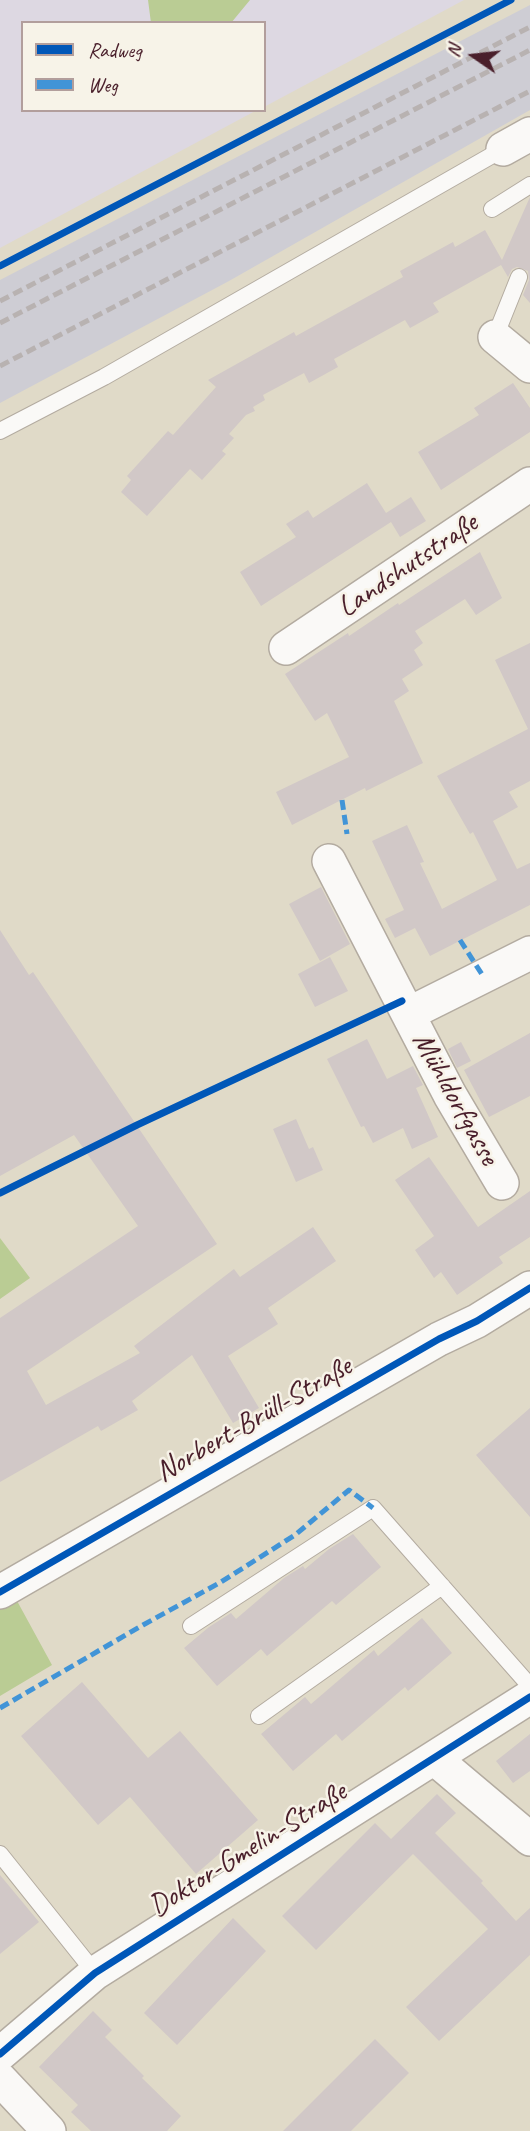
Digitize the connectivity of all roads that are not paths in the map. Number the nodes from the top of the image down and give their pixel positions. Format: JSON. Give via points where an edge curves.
{"nodes":[{"id":1,"x":516,"y":142,"type":"edge"},
{"id":2,"x":530,"y":185,"type":"edge"},
{"id":3,"x":492,"y":209,"type":"dead end"},
{"id":4,"x":519,"y":277,"type":"dead end"},
{"id":5,"x":495,"y":337,"type":"joint"},
{"id":6,"x":527,"y":359,"type":"edge"},
{"id":7,"x":0,"y":431,"type":"edge"},
{"id":8,"x":530,"y":484,"type":"edge"},
{"id":9,"x":286,"y":648,"type":"dead end"},
{"id":10,"x":329,"y":861,"type":"dead end"},
{"id":11,"x":530,"y":953,"type":"edge"},
{"id":12,"x":408,"y":1014,"type":"junction"},
{"id":13,"x":502,"y":1183,"type":"dead end"},
{"id":14,"x":530,"y":1288,"type":"edge"},
{"id":15,"x":442,"y":1586,"type":"junction"},
{"id":16,"x":0,"y":1592,"type":"edge"},
{"id":17,"x":191,"y":1626,"type":"dead end"},
{"id":18,"x":530,"y":1686,"type":"edge"},
{"id":19,"x":530,"y":1697,"type":"edge"},
{"id":20,"x":259,"y":1716,"type":"dead end"},
{"id":21,"x":435,"y":1759,"type":"junction"},
{"id":22,"x":530,"y":1839,"type":"edge"},
{"id":23,"x":0,"y":1854,"type":"edge"},
{"id":24,"x":7,"y":1876,"type":"edge"},
{"id":25,"x":95,"y":1973,"type":"junction"},
{"id":26,"x":0,"y":2054,"type":"edge"},
{"id":27,"x":0,"y":2079,"type":"edge"},
{"id":28,"x":50,"y":2131,"type":"edge"}],
"edges":[{"from":1,"to":7,"type":"lane","via":[[104,377]]},
{"from":2,"to":3,"type":"lane"},
{"from":4,"to":5,"type":"lane"},
{"from":5,"to":6,"type":"street"},
{"from":8,"to":9,"type":"street","name":"Landshutstraße"},
{"from":10,"to":12,"type":"street","name":"Mühldorfgasse"},
{"from":11,"to":12,"type":"street","name":"Mühldorfgasse"},
{"from":12,"to":13,"type":"street","name":"Mühldorfgasse"},
{"from":14,"to":16,"type":"street","name":"Norbert-Brüll-Straße"},
{"from":15,"to":17,"type":"lane","via":[[373,1508]]},
{"from":15,"to":18,"type":"lane"},
{"from":15,"to":20,"type":"lane"},
{"from":19,"to":21,"type":"street","name":"Doktor-Gmelin-Straße"},
{"from":21,"to":22,"type":"street"},
{"from":21,"to":25,"type":"street","name":"Doktor-Gmelin-Straße"},
{"from":23,"to":24,"type":"lane"},
{"from":24,"to":25,"type":"lane"},
{"from":25,"to":26,"type":"street","name":"Doktor-Gmelin-Straße"},
{"from":27,"to":28,"type":"street"}]}
